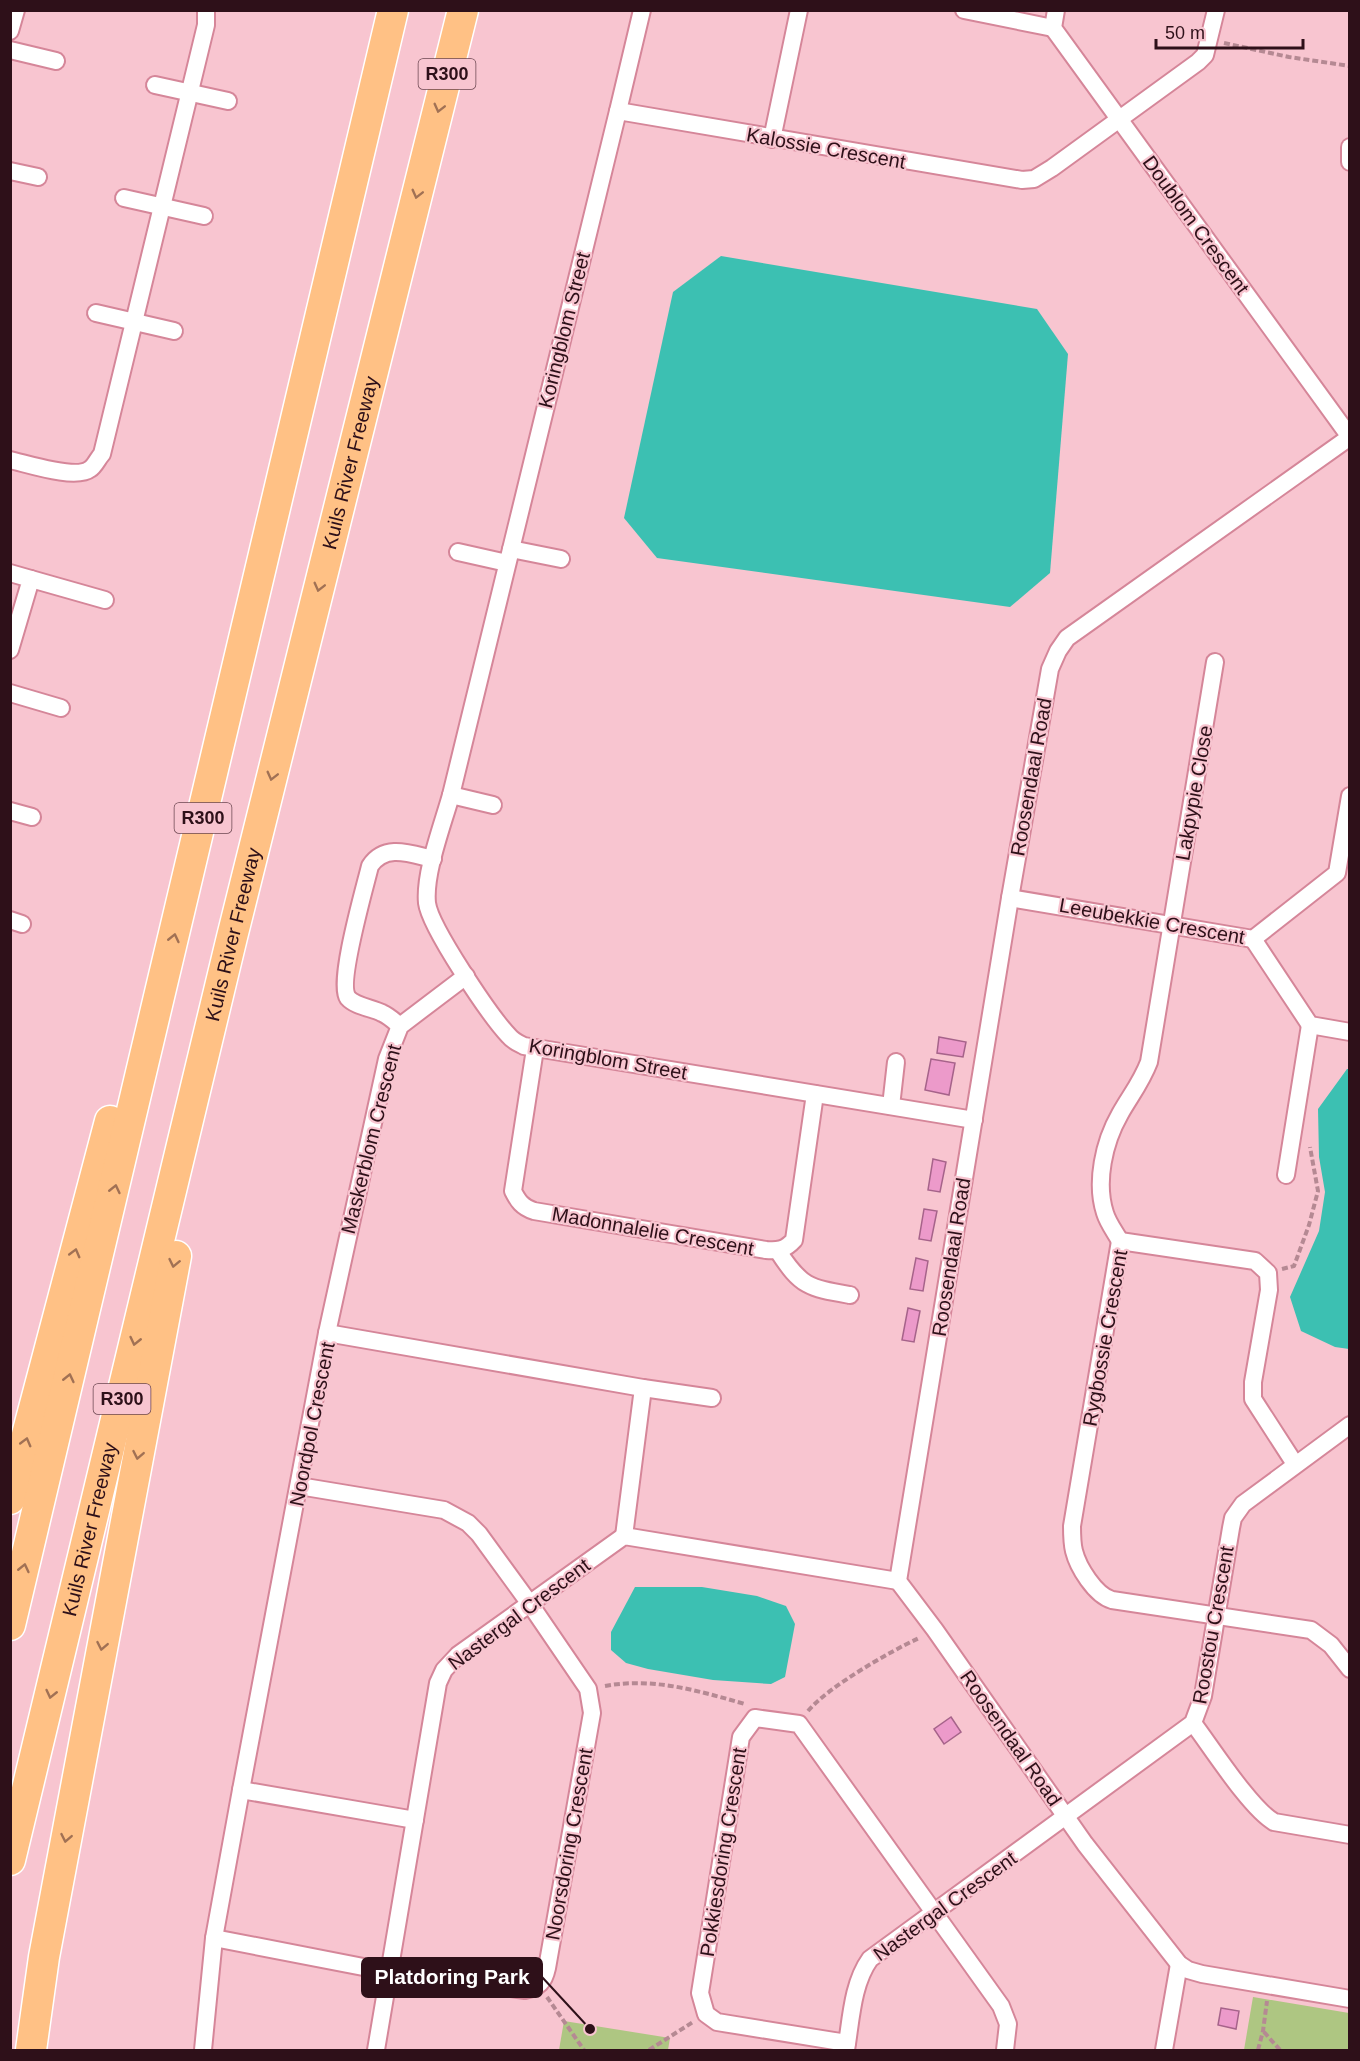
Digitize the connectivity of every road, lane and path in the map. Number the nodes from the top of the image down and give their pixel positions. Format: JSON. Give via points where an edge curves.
{"nodes":[{"id":1,"x":16,"y":10,"type":"edge"},
{"id":2,"x":206,"y":10,"type":"edge"},
{"id":3,"x":393,"y":10,"type":"edge"},
{"id":4,"x":463,"y":10,"type":"edge"},
{"id":5,"x":642,"y":10,"type":"edge"},
{"id":6,"x":799,"y":10,"type":"edge"},
{"id":7,"x":964,"y":10,"type":"edge"},
{"id":8,"x":1056,"y":10,"type":"edge"},
{"id":9,"x":1216,"y":10,"type":"edge"},
{"id":10,"x":1053,"y":28,"type":"junction"},
{"id":11,"x":10,"y":31,"type":"edge"},
{"id":12,"x":1210,"y":38,"type":"junction"},
{"id":13,"x":10,"y":50,"type":"edge"},
{"id":14,"x":56,"y":61,"type":"dead end"},
{"id":15,"x":1350,"y":66,"type":"edge"},
{"id":16,"x":155,"y":85,"type":"dead end"},
{"id":17,"x":190,"y":93,"type":"junction"},
{"id":18,"x":228,"y":101,"type":"dead end"},
{"id":19,"x":618,"y":111,"type":"junction"},
{"id":20,"x":1119,"y":119,"type":"junction"},
{"id":21,"x":772,"y":139,"type":"junction"},
{"id":22,"x":1350,"y":147,"type":"edge"},
{"id":23,"x":1350,"y":162,"type":"edge"},
{"id":24,"x":10,"y":171,"type":"edge"},
{"id":25,"x":38,"y":177,"type":"dead end"},
{"id":26,"x":124,"y":198,"type":"dead end"},
{"id":27,"x":162,"y":207,"type":"junction"},
{"id":28,"x":204,"y":216,"type":"dead end"},
{"id":29,"x":96,"y":313,"type":"dead end"},
{"id":30,"x":134,"y":322,"type":"junction"},
{"id":31,"x":174,"y":331,"type":"dead end"},
{"id":32,"x":1349,"y":437,"type":"edge"},
{"id":33,"x":10,"y":460,"type":"edge"},
{"id":34,"x":458,"y":552,"type":"dead end"},
{"id":35,"x":509,"y":556,"type":"junction"},
{"id":36,"x":561,"y":560,"type":"dead end"},
{"id":37,"x":10,"y":573,"type":"edge"},
{"id":38,"x":31,"y":579,"type":"junction"},
{"id":39,"x":105,"y":600,"type":"dead end"},
{"id":40,"x":10,"y":650,"type":"edge"},
{"id":41,"x":1215,"y":662,"type":"dead end"},
{"id":42,"x":10,"y":693,"type":"edge"},
{"id":43,"x":61,"y":708,"type":"dead end"},
{"id":44,"x":451,"y":795,"type":"junction"},
{"id":45,"x":1350,"y":796,"type":"edge"},
{"id":46,"x":493,"y":805,"type":"dead end"},
{"id":47,"x":10,"y":812,"type":"edge"},
{"id":48,"x":32,"y":817,"type":"dead end"},
{"id":49,"x":433,"y":860,"type":"junction"},
{"id":50,"x":1343,"y":874,"type":"edge"},
{"id":51,"x":1010,"y":898,"type":"junction"},
{"id":52,"x":1171,"y":924,"type":"junction"},
{"id":53,"x":232,"y":937,"type":"junction"},
{"id":54,"x":1253,"y":939,"type":"junction"},
{"id":55,"x":466,"y":976,"type":"junction"},
{"id":56,"x":165,"y":979,"type":"junction"},
{"id":57,"x":1310,"y":1025,"type":"junction"},
{"id":58,"x":400,"y":1026,"type":"junction"},
{"id":59,"x":1350,"y":1032,"type":"edge"},
{"id":60,"x":535,"y":1049,"type":"junction"},
{"id":61,"x":896,"y":1062,"type":"dead end"},
{"id":62,"x":815,"y":1094,"type":"junction"},
{"id":63,"x":891,"y":1106,"type":"junction"},
{"id":64,"x":974,"y":1120,"type":"junction"},
{"id":65,"x":1310,"y":1145,"type":"dead end"},
{"id":66,"x":1286,"y":1175,"type":"dead end"},
{"id":67,"x":1120,"y":1241,"type":"junction"},
{"id":68,"x":778,"y":1251,"type":"junction"},
{"id":69,"x":1268,"y":1273,"type":"junction"},
{"id":70,"x":850,"y":1295,"type":"dead end"},
{"id":71,"x":327,"y":1333,"type":"junction"},
{"id":72,"x":643,"y":1388,"type":"junction"},
{"id":73,"x":712,"y":1398,"type":"dead end"},
{"id":74,"x":1350,"y":1425,"type":"edge"},
{"id":75,"x":1295,"y":1464,"type":"junction"},
{"id":76,"x":299,"y":1486,"type":"junction"},
{"id":77,"x":10,"y":1498,"type":"edge"},
{"id":78,"x":624,"y":1536,"type":"junction"},
{"id":79,"x":898,"y":1581,"type":"junction"},
{"id":80,"x":530,"y":1604,"type":"junction"},
{"id":81,"x":1215,"y":1615,"type":"junction"},
{"id":82,"x":10,"y":1625,"type":"edge"},
{"id":83,"x":935,"y":1630,"type":"junction"},
{"id":84,"x":1350,"y":1669,"type":"edge"},
{"id":85,"x":588,"y":1689,"type":"junction"},
{"id":86,"x":755,"y":1719,"type":"junction"},
{"id":87,"x":1193,"y":1723,"type":"junction"},
{"id":88,"x":799,"y":1724,"type":"junction"},
{"id":89,"x":241,"y":1790,"type":"junction"},
{"id":90,"x":1067,"y":1817,"type":"junction"},
{"id":91,"x":416,"y":1820,"type":"junction"},
{"id":92,"x":1350,"y":1834,"type":"edge"},
{"id":93,"x":10,"y":1860,"type":"edge"},
{"id":94,"x":936,"y":1913,"type":"junction"},
{"id":95,"x":214,"y":1938,"type":"junction"},
{"id":96,"x":1179,"y":1964,"type":"junction"},
{"id":97,"x":389,"y":1972,"type":"junction"},
{"id":98,"x":540,"y":1985,"type":"junction"},
{"id":99,"x":1269,"y":1985,"type":"junction"},
{"id":100,"x":1350,"y":1999,"type":"edge"},
{"id":101,"x":706,"y":2013,"type":"junction"},
{"id":102,"x":1263,"y":2031,"type":"junction"},
{"id":103,"x":847,"y":2047,"type":"edge"},
{"id":104,"x":31,"y":2050,"type":"edge"},
{"id":105,"x":203,"y":2050,"type":"edge"},
{"id":106,"x":376,"y":2050,"type":"edge"},
{"id":107,"x":584,"y":2050,"type":"edge"},
{"id":108,"x":649,"y":2050,"type":"edge"},
{"id":109,"x":1005,"y":2050,"type":"edge"},
{"id":110,"x":1164,"y":2050,"type":"edge"},
{"id":111,"x":1258,"y":2050,"type":"edge"},
{"id":112,"x":1280,"y":2050,"type":"edge"}],
"edges":[{"from":1,"to":11,"type":"street"},
{"from":2,"to":17,"type":"street"},
{"from":56,"to":3,"type":"highway","number":"R300","one_way":true},
{"from":4,"to":53,"type":"highway","name":"Kuils River Freeway","number":"R300","one_way":true},
{"from":5,"to":19,"type":"street"},
{"from":6,"to":21,"type":"street"},
{"from":7,"to":10,"type":"street"},
{"from":8,"to":10,"type":"street"},
{"from":9,"to":12,"type":"street","name":"Kalossie Crescent"},
{"from":10,"to":20,"type":"street","name":"Doublom Crescent"},
{"from":12,"to":15,"type":"path","via":[[1233,46]]},
{"from":12,"to":20,"type":"street","name":"Kalossie Crescent","via":[[1205,55],[1198,62]]},
{"from":13,"to":14,"type":"street"},
{"from":16,"to":17,"type":"street"},
{"from":17,"to":18,"type":"street"},
{"from":17,"to":27,"type":"street"},
{"from":19,"to":21,"type":"street","name":"Kalossie Crescent"},
{"from":19,"to":35,"type":"street","name":"Koringblom Street"},
{"from":20,"to":21,"type":"street","name":"Kalossie Crescent","via":[[1047,171],[1034,179],[1022,180]]},
{"from":20,"to":32,"type":"street","name":"Doublom Crescent"},
{"from":22,"to":23,"type":"street"},
{"from":24,"to":25,"type":"street"},
{"from":26,"to":27,"type":"street"},
{"from":27,"to":28,"type":"street"},
{"from":27,"to":30,"type":"street"},
{"from":29,"to":30,"type":"street"},
{"from":30,"to":31,"type":"street"},
{"from":30,"to":33,"type":"street","via":[[102,454],[90,470],[66,473]]},
{"from":32,"to":51,"type":"street","name":"Roosendaal Road","via":[[1067,638],[1050,669]]},
{"from":34,"to":35,"type":"street"},
{"from":35,"to":36,"type":"street"},
{"from":35,"to":44,"type":"street","name":"Koringblom Street"},
{"from":37,"to":38,"type":"street"},
{"from":38,"to":39,"type":"street"},
{"from":38,"to":40,"type":"street"},
{"from":41,"to":52,"type":"street","name":"Lakpypie Close"},
{"from":42,"to":43,"type":"street"},
{"from":44,"to":46,"type":"street"},
{"from":44,"to":49,"type":"street","name":"Koringblom Street"},
{"from":45,"to":50,"type":"street","name":"Leeubekkie Crescent"},
{"from":47,"to":48,"type":"street"},
{"from":49,"to":55,"type":"street","name":"Koringblom Street","via":[[427,890],[429,909]]},
{"from":49,"to":58,"type":"street","via":[[391,851],[374,861],[348,957],[344,989],[347,996]]},
{"from":50,"to":54,"type":"street","name":"Leeubekkie Crescent"},
{"from":51,"to":52,"type":"street","name":"Leeubekkie Crescent"},
{"from":51,"to":64,"type":"street","name":"Roosendaal Road"},
{"from":52,"to":54,"type":"street","name":"Leeubekkie Crescent"},
{"from":52,"to":67,"type":"street","name":"Lakpypie Close","via":[[1149,1062],[1106,1147],[1102,1201]]},
{"from":53,"to":93,"type":"highway","name":"Kuils River Freeway","number":"R300","one_way":true},
{"from":53,"to":104,"type":"highway","one_way":true,"via":[[221,1042],[169,1291],[44,1958]]},
{"from":54,"to":57,"type":"street"},
{"from":55,"to":58,"type":"street","name":"Maskerblom Crescent"},
{"from":55,"to":60,"type":"street","name":"Koringblom Street","via":[[508,1036]]},
{"from":77,"to":56,"type":"highway","one_way":true,"via":[[132,1038]]},
{"from":82,"to":56,"type":"highway","number":"R300","one_way":true},
{"from":57,"to":59,"type":"street"},
{"from":57,"to":66,"type":"street"},
{"from":58,"to":71,"type":"street","name":"Maskerblom Crescent","via":[[387,1059]]},
{"from":60,"to":62,"type":"street","name":"Koringblom Street"},
{"from":60,"to":68,"type":"street","name":"Madonnalelie Crescent","via":[[513,1191],[525,1208]]},
{"from":61,"to":63,"type":"street"},
{"from":62,"to":63,"type":"street","name":"Koringblom Street"},
{"from":62,"to":68,"type":"street","name":"Madonnalelie Crescent","via":[[794,1240]]},
{"from":63,"to":64,"type":"street","name":"Koringblom Street"},
{"from":64,"to":79,"type":"street","name":"Roosendaal Road"},
{"from":65,"to":69,"type":"path","via":[[1318,1191],[1309,1225],[1294,1266]]},
{"from":67,"to":69,"type":"street","name":"Rygbossie Crescent","via":[[1255,1261]]},
{"from":67,"to":81,"type":"street","name":"Rygbossie Crescent","via":[[1072,1526],[1074,1551],[1087,1576],[1107,1599]]},
{"from":68,"to":70,"type":"street","via":[[792,1273],[807,1285]]},
{"from":69,"to":75,"type":"street","via":[[1269,1290],[1253,1399]]},
{"from":71,"to":72,"type":"street","name":"Noordpol Crescent"},
{"from":71,"to":76,"type":"street","name":"Noordpol Crescent"},
{"from":72,"to":73,"type":"street","name":"Noordpol Crescent"},
{"from":72,"to":78,"type":"street"},
{"from":74,"to":75,"type":"street","name":"Roostou Crescent"},
{"from":75,"to":81,"type":"street","name":"Roostou Crescent","via":[[1238,1509]]},
{"from":76,"to":80,"type":"street","name":"Noorsdoring Crescent","via":[[422,1505],[459,1516],[478,1534]]},
{"from":76,"to":89,"type":"street","name":"Noordpol Crescent"},
{"from":78,"to":79,"type":"street"},
{"from":78,"to":80,"type":"street","name":"Nastergal Crescent"},
{"from":79,"to":83,"type":"street","name":"Roosendaal Road"},
{"from":80,"to":85,"type":"street","name":"Noorsdoring Crescent"},
{"from":80,"to":91,"type":"street","name":"Nastergal Crescent","via":[[458,1655],[444,1670],[438,1683]]},
{"from":81,"to":84,"type":"street","name":"Rygbossie Crescent","via":[[1311,1629],[1332,1645]]},
{"from":81,"to":87,"type":"street","name":"Roostou Crescent","via":[[1203,1696]]},
{"from":83,"to":88,"type":"path","via":[[869,1666],[816,1702]]},
{"from":83,"to":90,"type":"street","name":"Roosendaal Road"},
{"from":85,"to":86,"type":"path","via":[[625,1682],[670,1685],[749,1705]]},
{"from":85,"to":98,"type":"street","name":"Noorsdoring Crescent","via":[[592,1713],[547,1968]]},
{"from":86,"to":88,"type":"street"},
{"from":86,"to":101,"type":"street","name":"Pokkiesdoring Crescent","via":[[741,1737],[700,1993]]},
{"from":87,"to":90,"type":"street","name":"Roostou Crescent"},
{"from":87,"to":92,"type":"street","via":[[1270,1819]]},
{"from":88,"to":94,"type":"street"},
{"from":89,"to":91,"type":"street"},
{"from":89,"to":95,"type":"street","name":"Noordpol Crescent"},
{"from":90,"to":94,"type":"street","name":"Nastergal Crescent"},
{"from":90,"to":96,"type":"street","name":"Roosendaal Road"},
{"from":91,"to":97,"type":"street","name":"Nastergal Crescent"},
{"from":94,"to":103,"type":"street","name":"Nastergal Crescent","via":[[870,1959],[863,1969]]},
{"from":94,"to":109,"type":"street","via":[[1001,2006],[1008,2024]]},
{"from":95,"to":97,"type":"street"},
{"from":95,"to":105,"type":"street","name":"Noordpol Crescent"},
{"from":96,"to":99,"type":"street","via":[[1195,1972]]},
{"from":96,"to":110,"type":"street"},
{"from":97,"to":98,"type":"street","via":[[525,1990]]},
{"from":97,"to":106,"type":"street","name":"Nastergal Crescent"},
{"from":98,"to":107,"type":"path"},
{"from":99,"to":100,"type":"street"},
{"from":99,"to":102,"type":"path"},
{"from":101,"to":103,"type":"street","via":[[717,2022]]},
{"from":101,"to":108,"type":"path"},
{"from":102,"to":111,"type":"path"},
{"from":102,"to":112,"type":"path"}]}
